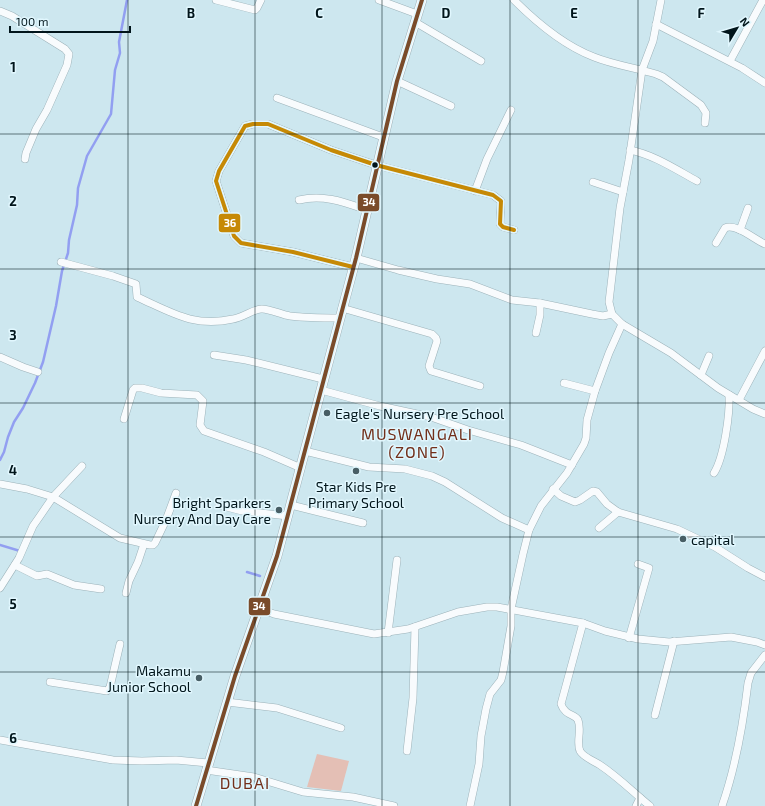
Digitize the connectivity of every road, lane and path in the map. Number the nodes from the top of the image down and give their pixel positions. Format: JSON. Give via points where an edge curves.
{"nodes":[{"id":1,"x":216,"y":0,"type":"edge"},
{"id":2,"x":261,"y":0,"type":"edge"},
{"id":3,"x":379,"y":0,"type":"edge"},
{"id":4,"x":422,"y":0,"type":"edge"},
{"id":5,"x":514,"y":0,"type":"edge"},
{"id":6,"x":661,"y":0,"type":"edge"},
{"id":7,"x":763,"y":0,"type":"edge"},
{"id":8,"x":0,"y":11,"type":"edge"},
{"id":9,"x":416,"y":18,"type":"junction"},
{"id":10,"x":656,"y":24,"type":"junction"},
{"id":11,"x":481,"y":61,"type":"dead end"},
{"id":12,"x":730,"y":61,"type":"junction"},
{"id":13,"x":642,"y":70,"type":"junction"},
{"id":14,"x":397,"y":81,"type":"junction"},
{"id":15,"x":765,"y":83,"type":"edge"},
{"id":16,"x":277,"y":98,"type":"dead end"},
{"id":17,"x":451,"y":106,"type":"dead end"},
{"id":18,"x":511,"y":110,"type":"dead end"},
{"id":19,"x":705,"y":123,"type":"dead end"},
{"id":20,"x":383,"y":137,"type":"junction"},
{"id":21,"x":630,"y":150,"type":"junction"},
{"id":22,"x":24,"y":159,"type":"dead end"},
{"id":23,"x":376,"y":166,"type":"junction"},
{"id":24,"x":697,"y":181,"type":"dead end"},
{"id":25,"x":593,"y":182,"type":"dead end"},
{"id":26,"x":475,"y":191,"type":"junction"},
{"id":27,"x":623,"y":192,"type":"junction"},
{"id":28,"x":299,"y":200,"type":"dead end"},
{"id":29,"x":748,"y":208,"type":"dead end"},
{"id":30,"x":367,"y":210,"type":"junction"},
{"id":31,"x":514,"y":230,"type":"dead end"},
{"id":32,"x":740,"y":230,"type":"junction"},
{"id":33,"x":716,"y":243,"type":"dead end"},
{"id":34,"x":765,"y":244,"type":"edge"},
{"id":35,"x":356,"y":258,"type":"junction"},
{"id":36,"x":61,"y":262,"type":"dead end"},
{"id":37,"x":353,"y":268,"type":"junction"},
{"id":38,"x":540,"y":303,"type":"junction"},
{"id":39,"x":342,"y":308,"type":"junction"},
{"id":40,"x":612,"y":314,"type":"junction"},
{"id":41,"x":339,"y":318,"type":"junction"},
{"id":42,"x":622,"y":324,"type":"junction"},
{"id":43,"x":536,"y":333,"type":"dead end"},
{"id":44,"x":765,"y":351,"type":"edge"},
{"id":45,"x":214,"y":355,"type":"dead end"},
{"id":46,"x":709,"y":356,"type":"dead end"},
{"id":47,"x":0,"y":357,"type":"edge"},
{"id":48,"x":38,"y":372,"type":"dead end"},
{"id":49,"x":701,"y":375,"type":"junction"},
{"id":50,"x":323,"y":379,"type":"junction"},
{"id":51,"x":564,"y":382,"type":"dead end"},
{"id":52,"x":480,"y":386,"type":"dead end"},
{"id":53,"x":321,"y":390,"type":"junction"},
{"id":54,"x":595,"y":391,"type":"junction"},
{"id":55,"x":729,"y":394,"type":"junction"},
{"id":56,"x":739,"y":400,"type":"junction"},
{"id":57,"x":765,"y":414,"type":"edge"},
{"id":58,"x":124,"y":419,"type":"dead end"},
{"id":59,"x":305,"y":451,"type":"junction"},
{"id":60,"x":572,"y":465,"type":"junction"},
{"id":61,"x":82,"y":466,"type":"dead end"},
{"id":62,"x":301,"y":468,"type":"junction"},
{"id":63,"x":714,"y":473,"type":"dead end"},
{"id":64,"x":0,"y":484,"type":"edge"},
{"id":65,"x":553,"y":489,"type":"junction"},
{"id":66,"x":176,"y":493,"type":"dead end"},
{"id":67,"x":53,"y":497,"type":"junction"},
{"id":68,"x":219,"y":505,"type":"dead end"},
{"id":69,"x":291,"y":505,"type":"junction"},
{"id":70,"x":618,"y":512,"type":"junction"},
{"id":71,"x":288,"y":516,"type":"junction"},
{"id":72,"x":363,"y":523,"type":"dead end"},
{"id":73,"x":599,"y":528,"type":"dead end"},
{"id":74,"x":529,"y":530,"type":"junction"},
{"id":75,"x":144,"y":544,"type":"junction"},
{"id":76,"x":397,"y":560,"type":"dead end"},
{"id":77,"x":638,"y":564,"type":"dead end"},
{"id":78,"x":15,"y":565,"type":"junction"},
{"id":79,"x":765,"y":577,"type":"edge"},
{"id":80,"x":0,"y":588,"type":"edge"},
{"id":81,"x":101,"y":589,"type":"dead end"},
{"id":82,"x":126,"y":594,"type":"dead end"},
{"id":83,"x":258,"y":608,"type":"junction"},
{"id":84,"x":511,"y":609,"type":"junction"},
{"id":85,"x":583,"y":623,"type":"junction"},
{"id":86,"x":415,"y":627,"type":"junction"},
{"id":87,"x":388,"y":633,"type":"junction"},
{"id":88,"x":629,"y":638,"type":"junction"},
{"id":89,"x":674,"y":641,"type":"junction"},
{"id":90,"x":120,"y":644,"type":"dead end"},
{"id":91,"x":765,"y":645,"type":"edge"},
{"id":92,"x":765,"y":655,"type":"edge"},
{"id":93,"x":50,"y":682,"type":"dead end"},
{"id":94,"x":227,"y":702,"type":"junction"},
{"id":95,"x":655,"y":715,"type":"dead end"},
{"id":96,"x":341,"y":728,"type":"dead end"},
{"id":97,"x":0,"y":740,"type":"edge"},
{"id":98,"x":407,"y":750,"type":"dead end"},
{"id":99,"x":207,"y":767,"type":"junction"},
{"id":100,"x":640,"y":798,"type":"junction"},
{"id":101,"x":196,"y":806,"type":"edge"},
{"id":102,"x":394,"y":806,"type":"edge"},
{"id":103,"x":470,"y":806,"type":"edge"},
{"id":104,"x":636,"y":806,"type":"edge"},
{"id":105,"x":650,"y":806,"type":"edge"},
{"id":106,"x":722,"y":806,"type":"edge"}],
"edges":[{"from":1,"to":2,"type":"street","via":[[255,10]]},
{"from":3,"to":9,"type":"street"},
{"from":4,"to":9,"type":"main road"},
{"from":5,"to":13,"type":"street","via":[[543,26],[583,52],[595,58]]},
{"from":6,"to":10,"type":"street"},
{"from":7,"to":12,"type":"street"},
{"from":8,"to":22,"type":"street","via":[[65,49],[69,54],[67,65]]},
{"from":9,"to":11,"type":"street"},
{"from":9,"to":14,"type":"main road"},
{"from":10,"to":12,"type":"street"},
{"from":10,"to":13,"type":"street","via":[[653,41]]},
{"from":12,"to":15,"type":"street"},
{"from":13,"to":19,"type":"street","via":[[663,77],[701,105],[706,113]]},
{"from":13,"to":21,"type":"street"},
{"from":14,"to":17,"type":"street"},
{"from":14,"to":20,"type":"main road"},
{"from":16,"to":20,"type":"street"},
{"from":18,"to":26,"type":"street","via":[[487,159]]},
{"from":20,"to":23,"type":"main road"},
{"from":21,"to":24,"type":"street","via":[[656,158]]},
{"from":21,"to":27,"type":"street"},
{"from":23,"to":26,"type":"street"},
{"from":23,"to":30,"type":"main road"},
{"from":23,"to":37,"type":"street","via":[[268,124],[253,124],[245,126],[216,181],[234,236],[241,243],[294,252]]},
{"from":25,"to":27,"type":"street"},
{"from":26,"to":31,"type":"street","via":[[500,199],[500,224]]},
{"from":27,"to":40,"type":"street","via":[[609,302]]},
{"from":28,"to":30,"type":"street","via":[[329,199]]},
{"from":29,"to":32,"type":"street"},
{"from":30,"to":35,"type":"main road"},
{"from":32,"to":33,"type":"street","via":[[731,226],[726,227]]},
{"from":32,"to":34,"type":"street"},
{"from":35,"to":37,"type":"main road"},
{"from":35,"to":38,"type":"street","via":[[437,279],[470,284],[512,300]]},
{"from":36,"to":41,"type":"street","via":[[136,284],[137,297],[175,315],[193,320],[212,322],[233,319],[262,309],[289,316]]},
{"from":37,"to":39,"type":"main road"},
{"from":38,"to":40,"type":"street","via":[[602,316]]},
{"from":38,"to":43,"type":"street"},
{"from":39,"to":41,"type":"main road"},
{"from":39,"to":52,"type":"street","via":[[432,334],[437,341],[429,366],[431,371]]},
{"from":40,"to":42,"type":"street"},
{"from":41,"to":50,"type":"main road"},
{"from":42,"to":49,"type":"street","via":[[669,351]]},
{"from":42,"to":54,"type":"street"},
{"from":44,"to":56,"type":"street"},
{"from":45,"to":50,"type":"street"},
{"from":46,"to":49,"type":"street"},
{"from":47,"to":48,"type":"street"},
{"from":49,"to":55,"type":"street"},
{"from":50,"to":53,"type":"main road"},
{"from":51,"to":54,"type":"street"},
{"from":53,"to":59,"type":"main road"},
{"from":53,"to":60,"type":"street","via":[[431,417],[520,445]]},
{"from":54,"to":60,"type":"street","via":[[587,420],[586,438]]},
{"from":55,"to":56,"type":"street"},
{"from":55,"to":63,"type":"street","via":[[726,430],[719,466]]},
{"from":56,"to":57,"type":"street"},
{"from":58,"to":62,"type":"street","via":[[135,388],[197,395],[203,401],[200,425],[204,431]]},
{"from":59,"to":62,"type":"main road"},
{"from":59,"to":74,"type":"street","via":[[369,466],[405,469],[432,476],[502,518]]},
{"from":60,"to":65,"type":"street"},
{"from":61,"to":67,"type":"street"},
{"from":62,"to":69,"type":"main road"},
{"from":64,"to":67,"type":"street"},
{"from":65,"to":70,"type":"street","via":[[575,502],[593,491],[597,492]]},
{"from":65,"to":74,"type":"street"},
{"from":66,"to":75,"type":"street","via":[[155,543]]},
{"from":67,"to":75,"type":"street","via":[[120,538]]},
{"from":67,"to":78,"type":"street","via":[[34,526]]},
{"from":68,"to":71,"type":"street","via":[[242,511]]},
{"from":69,"to":71,"type":"main road"},
{"from":69,"to":72,"type":"street"},
{"from":70,"to":73,"type":"street"},
{"from":70,"to":79,"type":"street","via":[[677,529],[715,547]]},
{"from":71,"to":83,"type":"main road"},
{"from":74,"to":84,"type":"street"},
{"from":75,"to":82,"type":"street"},
{"from":76,"to":87,"type":"street"},
{"from":77,"to":88,"type":"street","via":[[650,568]]},
{"from":78,"to":80,"type":"street"},
{"from":78,"to":81,"type":"street","via":[[37,576],[47,574],[74,585]]},
{"from":83,"to":87,"type":"street","via":[[274,614],[362,632]]},
{"from":83,"to":94,"type":"main road"},
{"from":84,"to":85,"type":"street"},
{"from":84,"to":86,"type":"street","via":[[487,607],[458,612]]},
{"from":84,"to":103,"type":"street","via":[[504,672],[490,694],[486,709],[479,764]]},
{"from":85,"to":88,"type":"street"},
{"from":85,"to":100,"type":"street","via":[[561,704],[563,710],[578,721],[582,754],[619,778]]},
{"from":86,"to":87,"type":"street"},
{"from":86,"to":98,"type":"street","via":[[413,698]]},
{"from":88,"to":89,"type":"street"},
{"from":89,"to":91,"type":"street","via":[[731,637]]},
{"from":89,"to":95,"type":"street"},
{"from":90,"to":93,"type":"street","via":[[107,691]]},
{"from":92,"to":106,"type":"street","via":[[754,669],[748,683],[736,757]]},
{"from":94,"to":96,"type":"street","via":[[278,708]]},
{"from":94,"to":99,"type":"main road"},
{"from":97,"to":99,"type":"street","via":[[113,760],[176,760]]},
{"from":99,"to":101,"type":"main road"},
{"from":99,"to":102,"type":"street","via":[[254,777],[303,792],[353,797]]},
{"from":100,"to":104,"type":"street"},
{"from":100,"to":105,"type":"street"}]}
